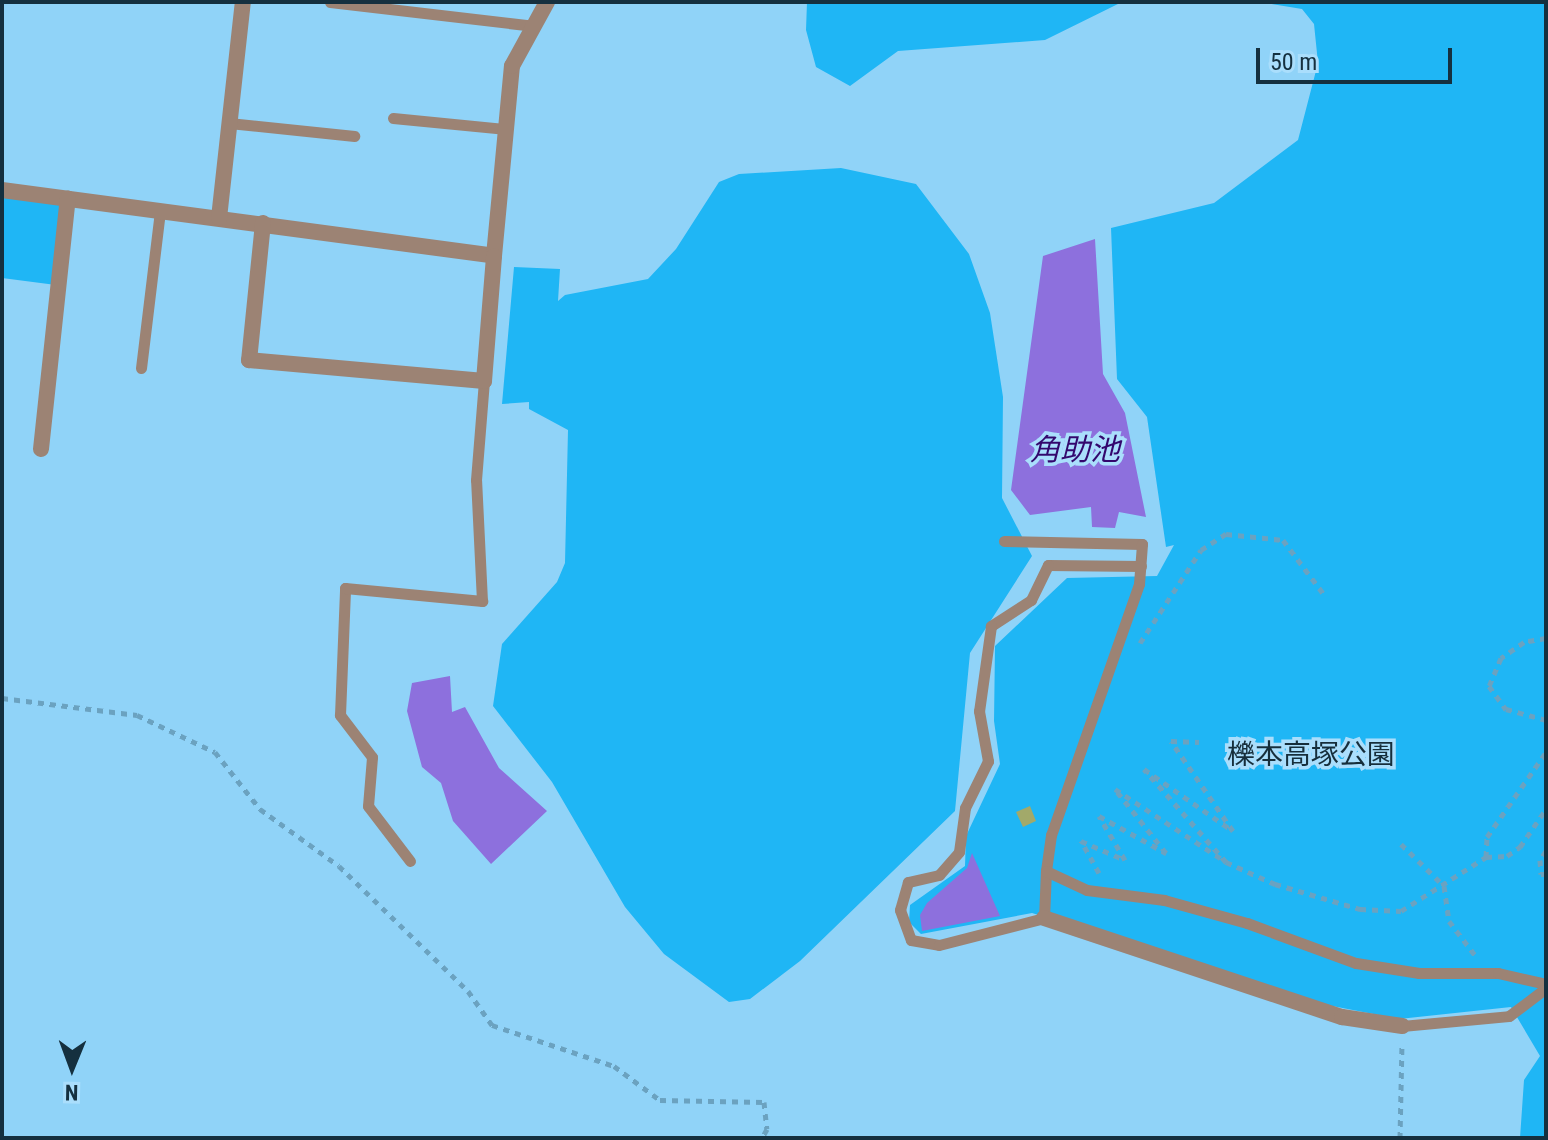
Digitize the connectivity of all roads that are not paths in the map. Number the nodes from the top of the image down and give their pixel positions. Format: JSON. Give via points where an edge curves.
{"nodes":[{"id":1,"x":243,"y":2,"type":"edge"},
{"id":2,"x":330,"y":2,"type":"edge"},
{"id":3,"x":547,"y":2,"type":"edge"},
{"id":4,"x":533,"y":26,"type":"junction"},
{"id":5,"x":393,"y":118,"type":"dead end"},
{"id":6,"x":229,"y":123,"type":"junction"},
{"id":7,"x":506,"y":129,"type":"junction"},
{"id":8,"x":354,"y":136,"type":"dead end"},
{"id":9,"x":2,"y":190,"type":"edge"},
{"id":10,"x":68,"y":198,"type":"junction"},
{"id":11,"x":160,"y":210,"type":"junction"},
{"id":12,"x":219,"y":218,"type":"junction"},
{"id":13,"x":263,"y":223,"type":"junction"},
{"id":14,"x":494,"y":256,"type":"junction"},
{"id":15,"x":141,"y":368,"type":"dead end"},
{"id":16,"x":484,"y":381,"type":"junction"},
{"id":17,"x":41,"y":449,"type":"dead end"},
{"id":18,"x":1004,"y":541,"type":"dead end"},
{"id":19,"x":1141,"y":566,"type":"junction"},
{"id":20,"x":410,"y":861,"type":"dead end"},
{"id":21,"x":1046,"y":871,"type":"junction"},
{"id":22,"x":1044,"y":918,"type":"junction"},
{"id":23,"x":1546,"y":986,"type":"edge"},
{"id":24,"x":1402,"y":1026,"type":"joint"}],
"edges":[{"from":1,"to":6,"type":"street"},
{"from":2,"to":4,"type":"lane"},
{"from":3,"to":4,"type":"street"},
{"from":4,"to":7,"type":"street","via":[[512,66]]},
{"from":5,"to":7,"type":"lane"},
{"from":6,"to":8,"type":"lane"},
{"from":6,"to":12,"type":"street"},
{"from":7,"to":14,"type":"street"},
{"from":9,"to":10,"type":"street"},
{"from":10,"to":11,"type":"street"},
{"from":10,"to":17,"type":"street"},
{"from":11,"to":12,"type":"street"},
{"from":11,"to":15,"type":"lane"},
{"from":12,"to":13,"type":"street"},
{"from":13,"to":14,"type":"street"},
{"from":13,"to":16,"type":"street","via":[[249,360]]},
{"from":14,"to":16,"type":"street"},
{"from":16,"to":20,"type":"lane","via":[[476,480],[482,601],[345,588],[340,715],[372,757],[368,806]]},
{"from":18,"to":19,"type":"lane","via":[[1142,544]]},
{"from":19,"to":21,"type":"lane","via":[[1100,703],[1051,835]]},
{"from":19,"to":22,"type":"lane","via":[[1048,565],[1031,600],[991,626],[979,711],[988,761],[965,808],[959,852],[939,875],[908,882],[900,910],[911,940],[939,945]]},
{"from":21,"to":22,"type":"lane"},
{"from":21,"to":23,"type":"lane","via":[[1095,892],[1164,900],[1356,963],[1419,973],[1498,973]]},
{"from":22,"to":24,"type":"street","via":[[1342,1017]]},
{"from":23,"to":24,"type":"lane","via":[[1509,1016]]}]}
